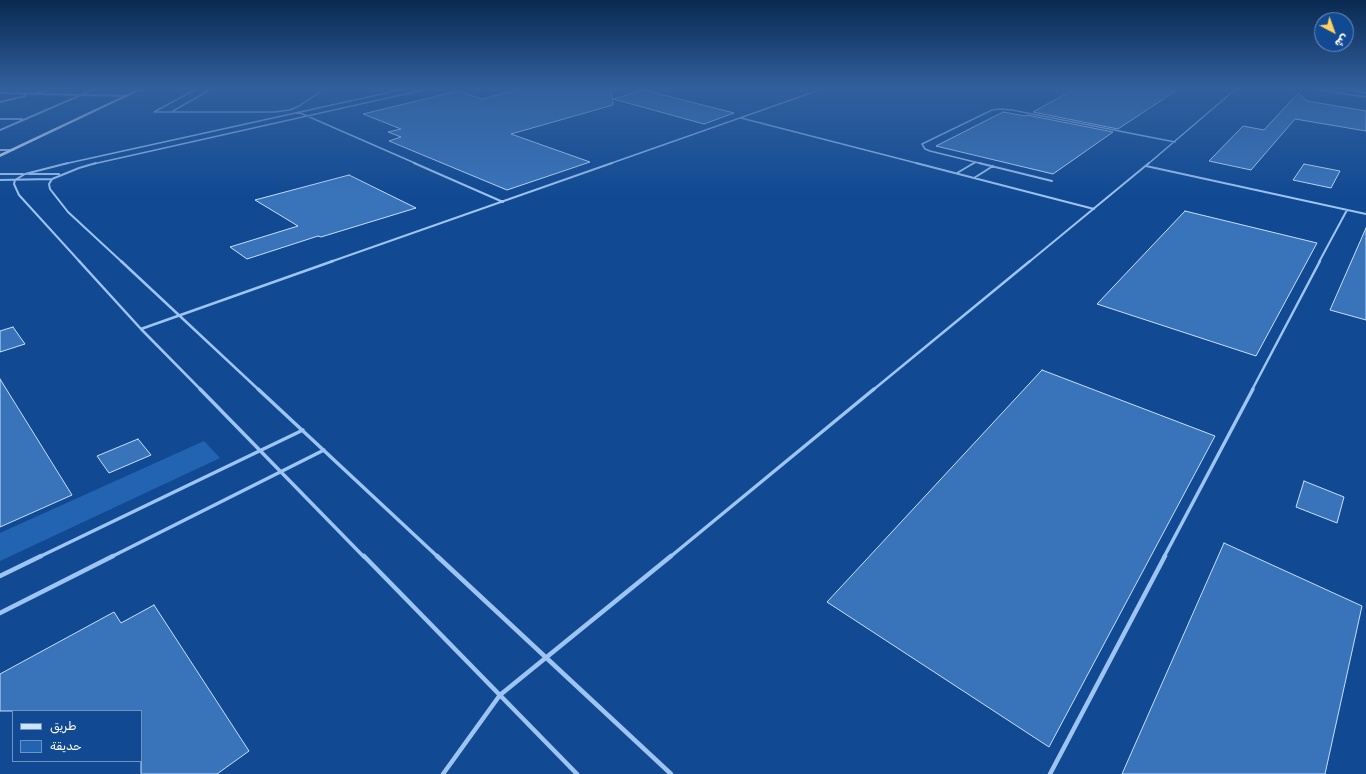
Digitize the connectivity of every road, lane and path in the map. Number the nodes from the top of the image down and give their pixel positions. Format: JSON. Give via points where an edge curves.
{"nodes":[{"id":1,"x":13,"y":124,"type":"edge"},
{"id":2,"x":68,"y":124,"type":"edge"},
{"id":3,"x":243,"y":124,"type":"edge"},
{"id":4,"x":271,"y":124,"type":"edge"},
{"id":5,"x":326,"y":124,"type":"edge"},
{"id":6,"x":724,"y":124,"type":"edge"},
{"id":7,"x":765,"y":124,"type":"edge"},
{"id":8,"x":963,"y":124,"type":"edge"},
{"id":9,"x":1084,"y":124,"type":"edge"},
{"id":10,"x":1196,"y":124,"type":"edge"},
{"id":11,"x":0,"y":130,"type":"edge"},
{"id":12,"x":1175,"y":142,"type":"junction"},
{"id":13,"x":0,"y":150,"type":"edge"},
{"id":14,"x":13,"y":150,"type":"junction"},
{"id":15,"x":0,"y":156,"type":"edge"},
{"id":16,"x":976,"y":162,"type":"junction"},
{"id":17,"x":993,"y":166,"type":"junction"},
{"id":18,"x":1146,"y":166,"type":"junction"},
{"id":19,"x":0,"y":174,"type":"edge"},
{"id":20,"x":25,"y":174,"type":"junction"},
{"id":21,"x":61,"y":174,"type":"junction"},
{"id":22,"x":957,"y":174,"type":"junction"},
{"id":23,"x":974,"y":178,"type":"junction"},
{"id":24,"x":52,"y":179,"type":"junction"},
{"id":25,"x":0,"y":180,"type":"edge"},
{"id":26,"x":15,"y":180,"type":"junction"},
{"id":27,"x":1052,"y":181,"type":"dead end"},
{"id":28,"x":503,"y":202,"type":"junction"},
{"id":29,"x":1094,"y":209,"type":"junction"},
{"id":30,"x":1347,"y":210,"type":"junction"},
{"id":31,"x":1366,"y":214,"type":"edge"},
{"id":32,"x":180,"y":316,"type":"junction"},
{"id":33,"x":141,"y":329,"type":"junction"},
{"id":34,"x":303,"y":430,"type":"junction"},
{"id":35,"x":324,"y":450,"type":"junction"},
{"id":36,"x":260,"y":451,"type":"junction"},
{"id":37,"x":281,"y":472,"type":"junction"},
{"id":38,"x":0,"y":576,"type":"edge"},
{"id":39,"x":0,"y":613,"type":"edge"},
{"id":40,"x":547,"y":658,"type":"junction"},
{"id":41,"x":500,"y":695,"type":"junction"},
{"id":42,"x":444,"y":774,"type":"edge"},
{"id":43,"x":577,"y":774,"type":"edge"},
{"id":44,"x":671,"y":774,"type":"edge"},
{"id":45,"x":1050,"y":774,"type":"edge"}],
"edges":[{"from":1,"to":11,"type":"street"},
{"from":2,"to":14,"type":"street"},
{"from":3,"to":20,"type":"lane"},
{"from":4,"to":21,"type":"lane","via":[[100,162]]},
{"from":5,"to":28,"type":"lane"},
{"from":6,"to":28,"type":"lane"},
{"from":7,"to":22,"type":"lane"},
{"from":8,"to":16,"type":"lane","via":[[922,146],[930,151]]},
{"from":9,"to":12,"type":"lane"},
{"from":10,"to":12,"type":"lane"},
{"from":12,"to":18,"type":"lane"},
{"from":13,"to":14,"type":"street"},
{"from":14,"to":15,"type":"street"},
{"from":16,"to":17,"type":"lane"},
{"from":16,"to":22,"type":"lane"},
{"from":17,"to":23,"type":"lane"},
{"from":17,"to":27,"type":"lane"},
{"from":18,"to":29,"type":"lane"},
{"from":18,"to":30,"type":"lane"},
{"from":19,"to":20,"type":"lane"},
{"from":20,"to":21,"type":"lane"},
{"from":20,"to":26,"type":"lane"},
{"from":21,"to":24,"type":"lane"},
{"from":22,"to":23,"type":"lane"},
{"from":23,"to":29,"type":"lane"},
{"from":24,"to":26,"type":"lane"},
{"from":24,"to":32,"type":"lane","via":[[50,189],[68,212]]},
{"from":25,"to":26,"type":"lane"},
{"from":26,"to":33,"type":"lane","via":[[19,195]]},
{"from":28,"to":32,"type":"lane"},
{"from":29,"to":40,"type":"lane"},
{"from":30,"to":31,"type":"lane"},
{"from":30,"to":45,"type":"lane"},
{"from":32,"to":33,"type":"lane"},
{"from":32,"to":34,"type":"lane"},
{"from":33,"to":36,"type":"lane"},
{"from":34,"to":35,"type":"lane"},
{"from":34,"to":36,"type":"lane"},
{"from":35,"to":37,"type":"lane"},
{"from":35,"to":40,"type":"lane"},
{"from":36,"to":37,"type":"lane"},
{"from":36,"to":38,"type":"lane"},
{"from":37,"to":39,"type":"lane"},
{"from":37,"to":41,"type":"lane"},
{"from":40,"to":41,"type":"lane"},
{"from":40,"to":44,"type":"lane"},
{"from":41,"to":42,"type":"lane"},
{"from":41,"to":43,"type":"lane"}]}
